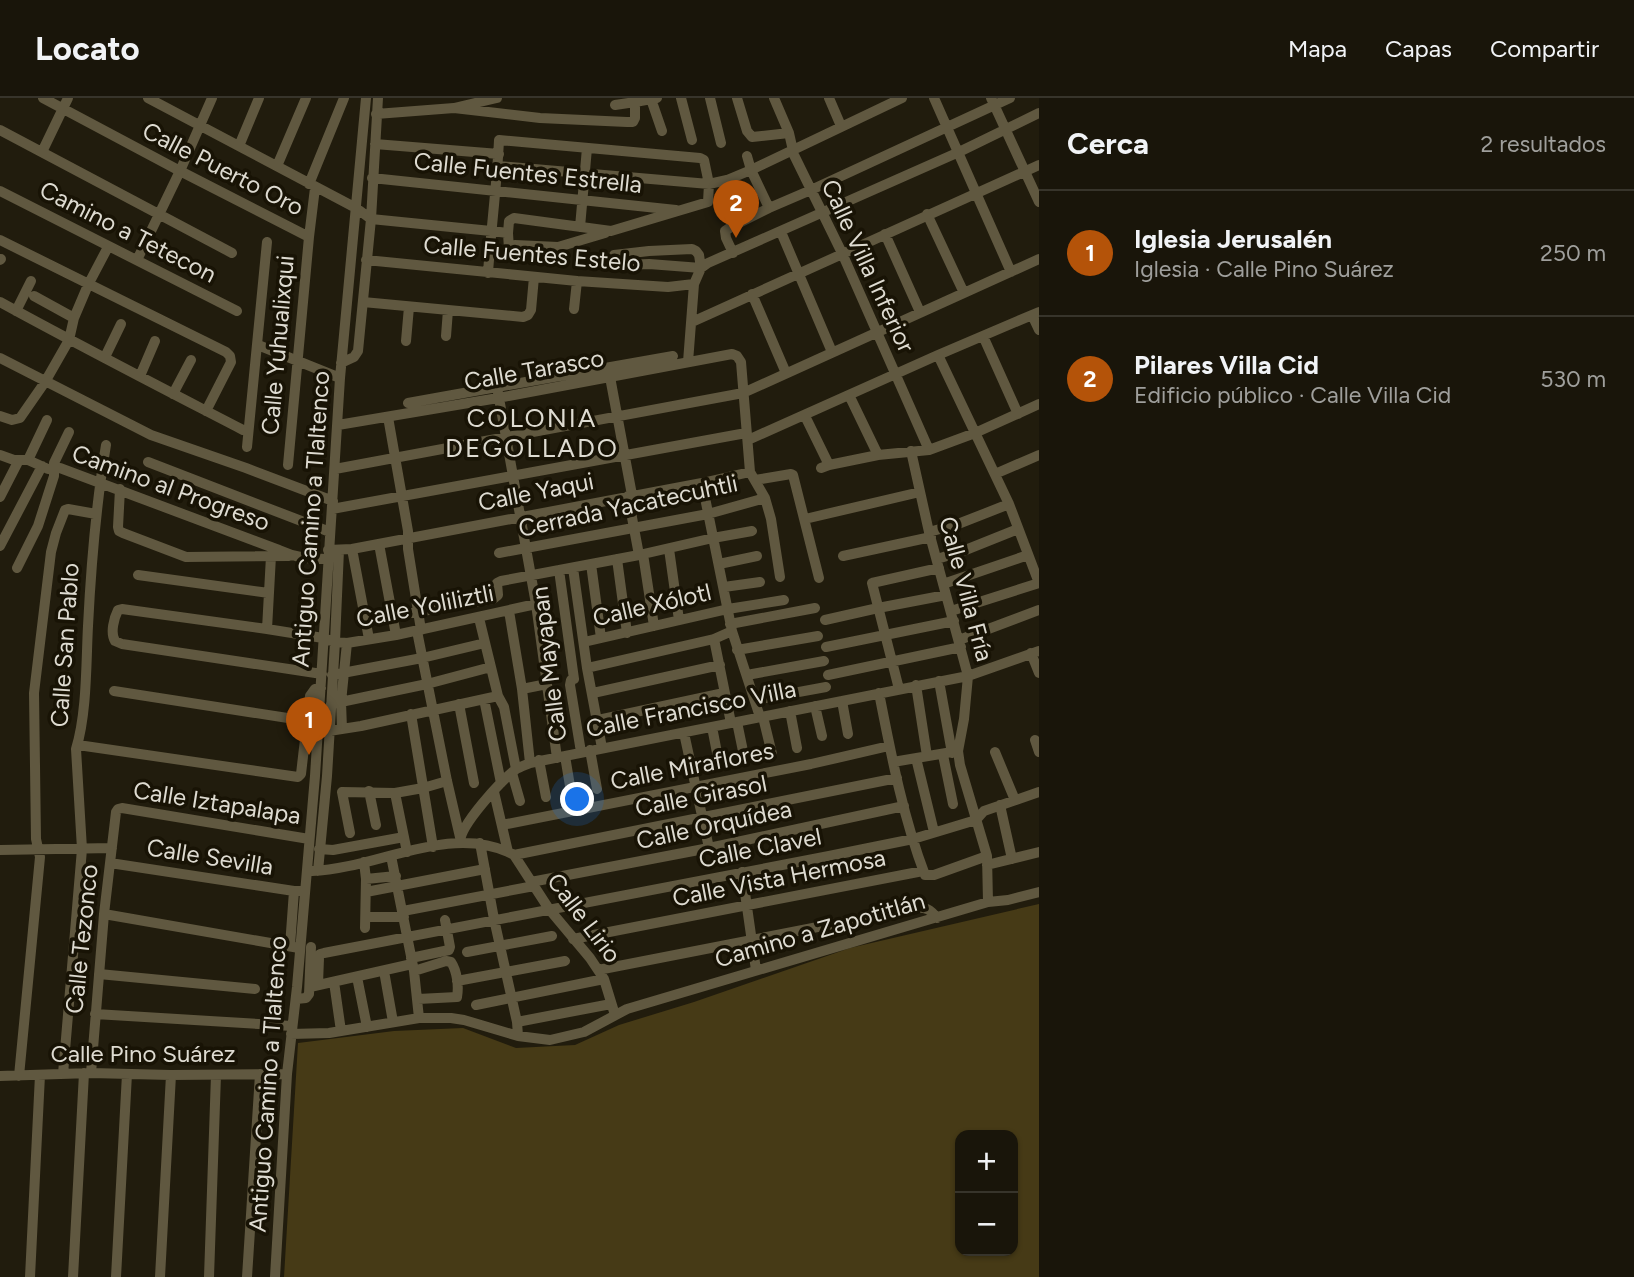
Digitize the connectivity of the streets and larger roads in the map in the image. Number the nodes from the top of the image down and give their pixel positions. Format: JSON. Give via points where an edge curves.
{"nodes":[{"id":1,"x":43,"y":98,"type":"edge"},
{"id":2,"x":148,"y":98,"type":"edge"},
{"id":3,"x":212,"y":98,"type":"edge"},
{"id":4,"x":259,"y":98,"type":"edge"},
{"id":5,"x":306,"y":98,"type":"edge"},
{"id":6,"x":344,"y":98,"type":"edge"},
{"id":7,"x":366,"y":98,"type":"edge"},
{"id":8,"x":378,"y":98,"type":"edge"},
{"id":9,"x":497,"y":98,"type":"edge"},
{"id":10,"x":681,"y":98,"type":"edge"},
{"id":11,"x":710,"y":98,"type":"edge"},
{"id":12,"x":737,"y":98,"type":"edge"},
{"id":13,"x":774,"y":98,"type":"edge"},
{"id":14,"x":829,"y":98,"type":"edge"},
{"id":15,"x":902,"y":98,"type":"edge"},
{"id":16,"x":934,"y":98,"type":"edge"},
{"id":17,"x":1010,"y":98,"type":"edge"},
{"id":18,"x":654,"y":99,"type":"edge"},
{"id":19,"x":163,"y":101,"type":"edge"},
{"id":20,"x":883,"y":102,"type":"edge"},
{"id":21,"x":993,"y":102,"type":"edge"},
{"id":22,"x":66,"y":103,"type":"edge"},
{"id":23,"x":635,"y":103,"type":"junction"},
{"id":24,"x":615,"y":105,"type":"dead end"},
{"id":25,"x":454,"y":108,"type":"junction"},
{"id":26,"x":1039,"y":113,"type":"edge"},
{"id":27,"x":376,"y":114,"type":"junction"},
{"id":28,"x":200,"y":126,"type":"junction"},
{"id":29,"x":841,"y":126,"type":"junction"},
{"id":30,"x":947,"y":128,"type":"junction"},
{"id":31,"x":1005,"y":129,"type":"junction"},
{"id":32,"x":0,"y":130,"type":"edge"},
{"id":33,"x":662,"y":131,"type":"dead end"},
{"id":34,"x":789,"y":133,"type":"junction"},
{"id":35,"x":692,"y":140,"type":"dead end"},
{"id":36,"x":721,"y":143,"type":"dead end"},
{"id":37,"x":375,"y":144,"type":"junction"},
{"id":38,"x":239,"y":146,"type":"junction"},
{"id":39,"x":587,"y":148,"type":"junction"},
{"id":40,"x":792,"y":149,"type":"junction"},
{"id":41,"x":42,"y":152,"type":"junction"},
{"id":42,"x":959,"y":152,"type":"junction"},
{"id":43,"x":747,"y":156,"type":"dead end"},
{"id":44,"x":498,"y":160,"type":"junction"},
{"id":45,"x":1039,"y":165,"type":"edge"},
{"id":46,"x":277,"y":166,"type":"junction"},
{"id":47,"x":751,"y":170,"type":"junction"},
{"id":48,"x":1025,"y":171,"type":"junction"},
{"id":49,"x":180,"y":172,"type":"junction"},
{"id":50,"x":586,"y":173,"type":"junction"},
{"id":51,"x":372,"y":178,"type":"junction"},
{"id":52,"x":709,"y":184,"type":"junction"},
{"id":53,"x":312,"y":186,"type":"junction"},
{"id":54,"x":495,"y":190,"type":"junction"},
{"id":55,"x":811,"y":190,"type":"junction"},
{"id":56,"x":0,"y":191,"type":"edge"},
{"id":57,"x":977,"y":193,"type":"junction"},
{"id":58,"x":584,"y":199,"type":"junction"},
{"id":59,"x":1039,"y":202,"type":"edge"},
{"id":60,"x":356,"y":208,"type":"junction"},
{"id":61,"x":769,"y":208,"type":"junction"},
{"id":62,"x":679,"y":211,"type":"junction"},
{"id":63,"x":823,"y":213,"type":"junction"},
{"id":64,"x":160,"y":214,"type":"junction"},
{"id":65,"x":927,"y":214,"type":"junction"},
{"id":66,"x":371,"y":219,"type":"junction"},
{"id":67,"x":580,"y":227,"type":"junction"},
{"id":68,"x":491,"y":231,"type":"junction"},
{"id":69,"x":611,"y":231,"type":"junction"},
{"id":70,"x":780,"y":232,"type":"junction"},
{"id":71,"x":508,"y":233,"type":"junction"},
{"id":72,"x":885,"y":234,"type":"junction"},
{"id":73,"x":309,"y":237,"type":"junction"},
{"id":74,"x":0,"y":240,"type":"edge"},
{"id":75,"x":267,"y":242,"type":"dead end"},
{"id":76,"x":108,"y":247,"type":"junction"},
{"id":77,"x":649,"y":251,"type":"junction"},
{"id":78,"x":232,"y":253,"type":"dead end"},
{"id":79,"x":733,"y":253,"type":"junction"},
{"id":80,"x":842,"y":253,"type":"junction"},
{"id":81,"x":614,"y":255,"type":"dead end"},
{"id":82,"x":1039,"y":259,"type":"edge"},
{"id":83,"x":137,"y":260,"type":"junction"},
{"id":84,"x":366,"y":260,"type":"junction"},
{"id":85,"x":649,"y":264,"type":"junction"},
{"id":86,"x":626,"y":265,"type":"dead end"},
{"id":87,"x":701,"y":268,"type":"junction"},
{"id":88,"x":1012,"y":272,"type":"junction"},
{"id":89,"x":488,"y":273,"type":"junction"},
{"id":90,"x":797,"y":274,"type":"junction"},
{"id":91,"x":534,"y":276,"type":"junction"},
{"id":92,"x":31,"y":281,"type":"dead end"},
{"id":93,"x":577,"y":281,"type":"junction"},
{"id":94,"x":694,"y":284,"type":"junction"},
{"id":95,"x":88,"y":285,"type":"junction"},
{"id":96,"x":964,"y":293,"type":"junction"},
{"id":97,"x":752,"y":295,"type":"junction"},
{"id":98,"x":34,"y":296,"type":"dead end"},
{"id":99,"x":0,"y":302,"type":"edge"},
{"id":100,"x":363,"y":302,"type":"junction"},
{"id":101,"x":409,"y":307,"type":"junction"},
{"id":102,"x":574,"y":309,"type":"dead end"},
{"id":103,"x":448,"y":310,"type":"junction"},
{"id":104,"x":16,"y":311,"type":"junction"},
{"id":105,"x":237,"y":311,"type":"dead end"},
{"id":106,"x":920,"y":312,"type":"junction"},
{"id":107,"x":1036,"y":314,"type":"edge"},
{"id":108,"x":74,"y":318,"type":"junction"},
{"id":109,"x":692,"y":322,"type":"junction"},
{"id":110,"x":121,"y":324,"type":"dead end"},
{"id":111,"x":1039,"y":330,"type":"edge"},
{"id":112,"x":876,"y":332,"type":"junction"},
{"id":113,"x":446,"y":336,"type":"dead end"},
{"id":114,"x":984,"y":336,"type":"junction"},
{"id":115,"x":69,"y":340,"type":"junction"},
{"id":116,"x":155,"y":341,"type":"dead end"},
{"id":117,"x":405,"y":341,"type":"dead end"},
{"id":118,"x":258,"y":345,"type":"junction"},
{"id":119,"x":832,"y":352,"type":"junction"},
{"id":120,"x":939,"y":355,"type":"junction"},
{"id":121,"x":673,"y":356,"type":"dead end"},
{"id":122,"x":104,"y":357,"type":"junction"},
{"id":123,"x":0,"y":358,"type":"edge"},
{"id":124,"x":191,"y":360,"type":"dead end"},
{"id":125,"x":298,"y":362,"type":"junction"},
{"id":126,"x":688,"y":362,"type":"junction"},
{"id":127,"x":341,"y":363,"type":"junction"},
{"id":128,"x":786,"y":373,"type":"junction"},
{"id":129,"x":895,"y":375,"type":"junction"},
{"id":130,"x":140,"y":376,"type":"junction"},
{"id":131,"x":610,"y":377,"type":"junction"},
{"id":132,"x":340,"y":378,"type":"junction"},
{"id":133,"x":45,"y":382,"type":"junction"},
{"id":134,"x":497,"y":392,"type":"junction"},
{"id":135,"x":743,"y":393,"type":"junction"},
{"id":136,"x":173,"y":394,"type":"junction"},
{"id":137,"x":849,"y":395,"type":"junction"},
{"id":138,"x":408,"y":403,"type":"dead end"},
{"id":139,"x":1039,"y":404,"type":"edge"},
{"id":140,"x":206,"y":411,"type":"junction"},
{"id":141,"x":1018,"y":414,"type":"junction"},
{"id":142,"x":0,"y":416,"type":"edge"},
{"id":143,"x":617,"y":416,"type":"junction"},
{"id":144,"x":805,"y":416,"type":"junction"},
{"id":145,"x":388,"y":417,"type":"junction"},
{"id":146,"x":47,"y":420,"type":"dead end"},
{"id":147,"x":338,"y":425,"type":"junction"},
{"id":148,"x":243,"y":430,"type":"dead end"},
{"id":149,"x":69,"y":432,"type":"dead end"},
{"id":150,"x":975,"y":433,"type":"junction"},
{"id":151,"x":747,"y":436,"type":"junction"},
{"id":152,"x":506,"y":438,"type":"junction"},
{"id":153,"x":106,"y":445,"type":"dead end"},
{"id":154,"x":247,"y":447,"type":"dead end"},
{"id":155,"x":929,"y":450,"type":"junction"},
{"id":156,"x":911,"y":451,"type":"junction"},
{"id":157,"x":0,"y":455,"type":"edge"},
{"id":158,"x":878,"y":455,"type":"junction"},
{"id":159,"x":624,"y":456,"type":"junction"},
{"id":160,"x":1039,"y":456,"type":"edge"},
{"id":161,"x":394,"y":458,"type":"junction"},
{"id":162,"x":23,"y":460,"type":"junction"},
{"id":163,"x":148,"y":462,"type":"dead end"},
{"id":164,"x":288,"y":465,"type":"dead end"},
{"id":165,"x":48,"y":467,"type":"junction"},
{"id":166,"x":335,"y":469,"type":"junction"},
{"id":167,"x":995,"y":474,"type":"junction"},
{"id":168,"x":752,"y":476,"type":"junction"},
{"id":169,"x":513,"y":477,"type":"junction"},
{"id":170,"x":100,"y":482,"type":"junction"},
{"id":171,"x":702,"y":483,"type":"junction"},
{"id":172,"x":120,"y":489,"type":"junction"},
{"id":173,"x":920,"y":492,"type":"junction"},
{"id":174,"x":630,"y":495,"type":"junction"},
{"id":175,"x":0,"y":497,"type":"edge"},
{"id":176,"x":402,"y":497,"type":"junction"},
{"id":177,"x":765,"y":498,"type":"junction"},
{"id":178,"x":1009,"y":504,"type":"junction"},
{"id":179,"x":332,"y":505,"type":"junction"},
{"id":180,"x":96,"y":514,"type":"junction"},
{"id":181,"x":708,"y":514,"type":"junction"},
{"id":182,"x":520,"y":517,"type":"junction"},
{"id":183,"x":805,"y":519,"type":"junction"},
{"id":184,"x":634,"y":527,"type":"junction"},
{"id":185,"x":1018,"y":529,"type":"junction"},
{"id":186,"x":752,"y":531,"type":"dead end"},
{"id":187,"x":330,"y":532,"type":"junction"},
{"id":188,"x":930,"y":534,"type":"junction"},
{"id":189,"x":407,"y":538,"type":"junction"},
{"id":190,"x":713,"y":538,"type":"junction"},
{"id":191,"x":379,"y":544,"type":"junction"},
{"id":192,"x":0,"y":546,"type":"edge"},
{"id":193,"x":352,"y":549,"type":"junction"},
{"id":194,"x":526,"y":549,"type":"junction"},
{"id":195,"x":669,"y":549,"type":"junction"},
{"id":196,"x":332,"y":553,"type":"junction"},
{"id":197,"x":499,"y":553,"type":"dead end"},
{"id":198,"x":641,"y":554,"type":"junction"},
{"id":199,"x":271,"y":556,"type":"junction"},
{"id":200,"x":292,"y":556,"type":"junction"},
{"id":201,"x":757,"y":556,"type":"dead end"},
{"id":202,"x":843,"y":556,"type":"dead end"},
{"id":203,"x":1033,"y":558,"type":"edge"},
{"id":204,"x":617,"y":559,"type":"junction"},
{"id":205,"x":591,"y":564,"type":"junction"},
{"id":206,"x":719,"y":564,"type":"junction"},
{"id":207,"x":938,"y":564,"type":"junction"},
{"id":208,"x":17,"y":568,"type":"dead end"},
{"id":209,"x":573,"y":568,"type":"junction"},
{"id":210,"x":559,"y":570,"type":"junction"},
{"id":211,"x":138,"y":575,"type":"dead end"},
{"id":212,"x":531,"y":575,"type":"junction"},
{"id":213,"x":780,"y":576,"type":"dead end"},
{"id":214,"x":818,"y":578,"type":"dead end"},
{"id":215,"x":760,"y":582,"type":"dead end"},
{"id":216,"x":1039,"y":583,"type":"edge"},
{"id":217,"x":723,"y":587,"type":"junction"},
{"id":218,"x":944,"y":590,"type":"junction"},
{"id":219,"x":269,"y":593,"type":"junction"},
{"id":220,"x":784,"y":600,"type":"dead end"},
{"id":221,"x":536,"y":604,"type":"junction"},
{"id":222,"x":815,"y":608,"type":"dead end"},
{"id":223,"x":878,"y":608,"type":"junction"},
{"id":224,"x":728,"y":609,"type":"junction"},
{"id":225,"x":1039,"y":610,"type":"edge"},
{"id":226,"x":418,"y":611,"type":"junction"},
{"id":227,"x":509,"y":611,"type":"junction"},
{"id":228,"x":393,"y":616,"type":"junction"},
{"id":229,"x":952,"y":616,"type":"junction"},
{"id":230,"x":479,"y":618,"type":"junction"},
{"id":231,"x":679,"y":620,"type":"junction"},
{"id":232,"x":825,"y":621,"type":"dead end"},
{"id":233,"x":654,"y":626,"type":"junction"},
{"id":234,"x":731,"y":627,"type":"junction"},
{"id":235,"x":267,"y":629,"type":"junction"},
{"id":236,"x":419,"y":630,"type":"junction"},
{"id":237,"x":627,"y":633,"type":"junction"},
{"id":238,"x":886,"y":634,"type":"junction"},
{"id":239,"x":396,"y":635,"type":"junction"},
{"id":240,"x":818,"y":636,"type":"dead end"},
{"id":241,"x":323,"y":638,"type":"junction"},
{"id":242,"x":601,"y":638,"type":"junction"},
{"id":243,"x":369,"y":639,"type":"junction"},
{"id":244,"x":713,"y":639,"type":"junction"},
{"id":245,"x":341,"y":642,"type":"junction"},
{"id":246,"x":584,"y":642,"type":"junction"},
{"id":247,"x":485,"y":643,"type":"junction"},
{"id":248,"x":960,"y":643,"type":"junction"},
{"id":249,"x":826,"y":647,"type":"dead end"},
{"id":250,"x":737,"y":650,"type":"junction"},
{"id":251,"x":1035,"y":652,"type":"edge"},
{"id":252,"x":422,"y":659,"type":"junction"},
{"id":253,"x":824,"y":661,"type":"dead end"},
{"id":254,"x":893,"y":662,"type":"junction"},
{"id":255,"x":720,"y":666,"type":"junction"},
{"id":256,"x":491,"y":667,"type":"junction"},
{"id":257,"x":587,"y":668,"type":"junction"},
{"id":258,"x":1039,"y":673,"type":"edge"},
{"id":259,"x":327,"y":674,"type":"junction"},
{"id":260,"x":344,"y":674,"type":"junction"},
{"id":261,"x":747,"y":675,"type":"junction"},
{"id":262,"x":968,"y":676,"type":"junction"},
{"id":263,"x":939,"y":681,"type":"junction"},
{"id":264,"x":427,"y":684,"type":"junction"},
{"id":265,"x":547,"y":684,"type":"junction"},
{"id":266,"x":916,"y":685,"type":"junction"},
{"id":267,"x":321,"y":688,"type":"junction"},
{"id":268,"x":522,"y":689,"type":"junction"},
{"id":269,"x":899,"y":689,"type":"junction"},
{"id":270,"x":114,"y":691,"type":"dead end"},
{"id":271,"x":724,"y":692,"type":"junction"},
{"id":272,"x":593,"y":693,"type":"junction"},
{"id":273,"x":879,"y":693,"type":"junction"},
{"id":274,"x":498,"y":696,"type":"junction"},
{"id":275,"x":484,"y":699,"type":"junction"},
{"id":276,"x":755,"y":700,"type":"junction"},
{"id":277,"x":842,"y":701,"type":"junction"},
{"id":278,"x":336,"y":703,"type":"junction"},
{"id":279,"x":459,"y":704,"type":"junction"},
{"id":280,"x":815,"y":706,"type":"junction"},
{"id":281,"x":432,"y":710,"type":"junction"},
{"id":282,"x":790,"y":711,"type":"junction"},
{"id":283,"x":411,"y":714,"type":"junction"},
{"id":284,"x":761,"y":717,"type":"junction"},
{"id":285,"x":598,"y":720,"type":"junction"},
{"id":286,"x":307,"y":721,"type":"junction"},
{"id":287,"x":734,"y":722,"type":"junction"},
{"id":288,"x":712,"y":727,"type":"junction"},
{"id":289,"x":342,"y":729,"type":"junction"},
{"id":290,"x":330,"y":731,"type":"junction"},
{"id":291,"x":684,"y":733,"type":"junction"},
{"id":292,"x":848,"y":734,"type":"dead end"},
{"id":293,"x":822,"y":736,"type":"dead end"},
{"id":294,"x":1035,"y":740,"type":"dead end"},
{"id":295,"x":78,"y":745,"type":"junction"},
{"id":296,"x":889,"y":746,"type":"junction"},
{"id":297,"x":602,"y":748,"type":"junction"},
{"id":298,"x":797,"y":748,"type":"dead end"},
{"id":299,"x":586,"y":751,"type":"junction"},
{"id":300,"x":995,"y":752,"type":"dead end"},
{"id":301,"x":1039,"y":752,"type":"edge"},
{"id":302,"x":951,"y":753,"type":"junction"},
{"id":303,"x":772,"y":754,"type":"dead end"},
{"id":304,"x":744,"y":756,"type":"dead end"},
{"id":305,"x":561,"y":757,"type":"junction"},
{"id":306,"x":922,"y":757,"type":"junction"},
{"id":307,"x":535,"y":762,"type":"junction"},
{"id":308,"x":893,"y":762,"type":"junction"},
{"id":309,"x":719,"y":763,"type":"dead end"},
{"id":310,"x":514,"y":771,"type":"junction"},
{"id":311,"x":897,"y":778,"type":"junction"},
{"id":312,"x":447,"y":781,"type":"junction"},
{"id":313,"x":474,"y":783,"type":"dead end"},
{"id":314,"x":424,"y":788,"type":"junction"},
{"id":315,"x":497,"y":788,"type":"junction"},
{"id":316,"x":695,"y":788,"type":"junction"},
{"id":317,"x":597,"y":789,"type":"dead end"},
{"id":318,"x":369,"y":791,"type":"junction"},
{"id":319,"x":571,"y":792,"type":"dead end"},
{"id":320,"x":395,"y":793,"type":"junction"},
{"id":321,"x":1039,"y":793,"type":"edge"},
{"id":322,"x":546,"y":797,"type":"dead end"},
{"id":323,"x":1015,"y":800,"type":"junction"},
{"id":324,"x":520,"y":802,"type":"dead end"},
{"id":325,"x":953,"y":804,"type":"dead end"},
{"id":326,"x":1000,"y":805,"type":"junction"},
{"id":327,"x":904,"y":806,"type":"junction"},
{"id":328,"x":118,"y":809,"type":"joint"},
{"id":329,"x":702,"y":818,"type":"junction"},
{"id":330,"x":976,"y":820,"type":"junction"},
{"id":331,"x":376,"y":825,"type":"dead end"},
{"id":332,"x":502,"y":825,"type":"junction"},
{"id":333,"x":934,"y":832,"type":"junction"},
{"id":334,"x":350,"y":833,"type":"dead end"},
{"id":335,"x":404,"y":836,"type":"junction"},
{"id":336,"x":309,"y":839,"type":"junction"},
{"id":337,"x":913,"y":839,"type":"junction"},
{"id":338,"x":460,"y":840,"type":"junction"},
{"id":339,"x":480,"y":843,"type":"junction"},
{"id":340,"x":433,"y":847,"type":"junction"},
{"id":341,"x":112,"y":848,"type":"junction"},
{"id":342,"x":709,"y":848,"type":"junction"},
{"id":343,"x":39,"y":849,"type":"junction"},
{"id":344,"x":82,"y":849,"type":"junction"},
{"id":345,"x":319,"y":849,"type":"junction"},
{"id":346,"x":0,"y":851,"type":"edge"},
{"id":347,"x":407,"y":852,"type":"junction"},
{"id":348,"x":1039,"y":852,"type":"edge"},
{"id":349,"x":511,"y":853,"type":"junction"},
{"id":350,"x":391,"y":856,"type":"junction"},
{"id":351,"x":1012,"y":859,"type":"junction"},
{"id":352,"x":987,"y":860,"type":"junction"},
{"id":353,"x":364,"y":862,"type":"junction"},
{"id":354,"x":110,"y":863,"type":"junction"},
{"id":355,"x":485,"y":869,"type":"junction"},
{"id":356,"x":923,"y":870,"type":"junction"},
{"id":357,"x":312,"y":871,"type":"junction"},
{"id":358,"x":742,"y":872,"type":"junction"},
{"id":359,"x":366,"y":879,"type":"junction"},
{"id":360,"x":397,"y":881,"type":"junction"},
{"id":361,"x":533,"y":884,"type":"junction"},
{"id":362,"x":299,"y":891,"type":"junction"},
{"id":363,"x":366,"y":892,"type":"junction"},
{"id":364,"x":1039,"y":892,"type":"edge"},
{"id":365,"x":489,"y":894,"type":"junction"},
{"id":366,"x":988,"y":902,"type":"junction"},
{"id":367,"x":747,"y":906,"type":"junction"},
{"id":368,"x":549,"y":909,"type":"junction"},
{"id":369,"x":104,"y":914,"type":"junction"},
{"id":370,"x":403,"y":914,"type":"junction"},
{"id":371,"x":937,"y":918,"type":"junction"},
{"id":372,"x":494,"y":919,"type":"junction"},
{"id":373,"x":446,"y":924,"type":"junction"},
{"id":374,"x":407,"y":936,"type":"junction"},
{"id":375,"x":552,"y":936,"type":"dead end"},
{"id":376,"x":573,"y":939,"type":"junction"},
{"id":377,"x":753,"y":940,"type":"junction"},
{"id":378,"x":500,"y":946,"type":"junction"},
{"id":379,"x":295,"y":947,"type":"junction"},
{"id":380,"x":312,"y":947,"type":"dead end"},
{"id":381,"x":467,"y":952,"type":"dead end"},
{"id":382,"x":565,"y":961,"type":"dead end"},
{"id":383,"x":412,"y":964,"type":"junction"},
{"id":384,"x":757,"y":970,"type":"junction"},
{"id":385,"x":384,"y":971,"type":"junction"},
{"id":386,"x":506,"y":972,"type":"junction"},
{"id":387,"x":99,"y":974,"type":"junction"},
{"id":388,"x":601,"y":974,"type":"junction"},
{"id":389,"x":357,"y":977,"type":"junction"},
{"id":390,"x":457,"y":981,"type":"junction"},
{"id":391,"x":334,"y":982,"type":"junction"},
{"id":392,"x":314,"y":986,"type":"junction"},
{"id":393,"x":255,"y":989,"type":"dead end"},
{"id":394,"x":511,"y":997,"type":"junction"},
{"id":395,"x":296,"y":999,"type":"junction"},
{"id":396,"x":418,"y":999,"type":"junction"},
{"id":397,"x":476,"y":1005,"type":"dead end"},
{"id":398,"x":613,"y":1009,"type":"junction"},
{"id":399,"x":95,"y":1014,"type":"junction"},
{"id":400,"x":419,"y":1018,"type":"junction"},
{"id":401,"x":393,"y":1022,"type":"junction"},
{"id":402,"x":517,"y":1022,"type":"junction"},
{"id":403,"x":367,"y":1027,"type":"junction"},
{"id":404,"x":292,"y":1030,"type":"junction"},
{"id":405,"x":341,"y":1031,"type":"junction"},
{"id":406,"x":518,"y":1036,"type":"junction"},
{"id":407,"x":88,"y":1073,"type":"junction"},
{"id":408,"x":287,"y":1073,"type":"junction"},
{"id":409,"x":63,"y":1074,"type":"junction"},
{"id":410,"x":127,"y":1074,"type":"junction"},
{"id":411,"x":260,"y":1074,"type":"junction"},
{"id":412,"x":40,"y":1075,"type":"junction"},
{"id":413,"x":171,"y":1075,"type":"junction"},
{"id":414,"x":216,"y":1075,"type":"junction"},
{"id":415,"x":0,"y":1076,"type":"edge"},
{"id":416,"x":19,"y":1076,"type":"junction"},
{"id":417,"x":30,"y":1277,"type":"edge"},
{"id":418,"x":73,"y":1277,"type":"edge"},
{"id":419,"x":116,"y":1277,"type":"edge"},
{"id":420,"x":160,"y":1277,"type":"edge"},
{"id":421,"x":209,"y":1277,"type":"edge"},
{"id":422,"x":247,"y":1277,"type":"edge"},
{"id":423,"x":275,"y":1277,"type":"edge"}],
"edges":[{"from":1,"to":22,"type":"street","name":"Calle Puerto Oro"},
{"from":2,"to":19,"type":"street"},
{"from":3,"to":28,"type":"street"},
{"from":4,"to":38,"type":"street"},
{"from":5,"to":46,"type":"street"},
{"from":6,"to":53,"type":"street","name":"Calle Yuhualixqui"},
{"from":7,"to":60,"type":"street","name":"Antiguo Camino a Tlaltenco"},
{"from":8,"to":27,"type":"street"},
{"from":9,"to":25,"type":"street"},
{"from":10,"to":35,"type":"street"},
{"from":11,"to":36,"type":"street"},
{"from":12,"to":34,"type":"street","via":[[752,137]]},
{"from":13,"to":34,"type":"street","name":"Calle Villa Inferior"},
{"from":14,"to":29,"type":"street"},
{"from":15,"to":20,"type":"street"},
{"from":16,"to":30,"type":"street"},
{"from":17,"to":21,"type":"street"},
{"from":18,"to":23,"type":"street"},
{"from":18,"to":33,"type":"street"},
{"from":19,"to":28,"type":"street"},
{"from":20,"to":29,"type":"street"},
{"from":21,"to":30,"type":"street"},
{"from":21,"to":31,"type":"street"},
{"from":22,"to":41,"type":"street"},
{"from":22,"to":49,"type":"street","name":"Calle Puerto Oro"},
{"from":23,"to":24,"type":"street"},
{"from":23,"to":25,"type":"street","via":[[633,122]]},
{"from":25,"to":27,"type":"street"},
{"from":26,"to":31,"type":"street"},
{"from":27,"to":37,"type":"street"},
{"from":28,"to":38,"type":"street"},
{"from":28,"to":49,"type":"street"},
{"from":29,"to":40,"type":"street"},
{"from":30,"to":42,"type":"street"},
{"from":30,"to":55,"type":"street"},
{"from":31,"to":42,"type":"street"},
{"from":31,"to":48,"type":"street"},
{"from":32,"to":41,"type":"street"},
{"from":34,"to":40,"type":"street","name":"Calle Villa Inferior"},
{"from":37,"to":44,"type":"street"},
{"from":37,"to":51,"type":"street"},
{"from":38,"to":46,"type":"street"},
{"from":39,"to":44,"type":"street","via":[[499,140]]},
{"from":39,"to":50,"type":"street"},
{"from":39,"to":52,"type":"street","via":[[701,158]]},
{"from":40,"to":47,"type":"street"},
{"from":40,"to":55,"type":"street","name":"Calle Villa Inferior"},
{"from":41,"to":64,"type":"street"},
{"from":42,"to":57,"type":"street"},
{"from":42,"to":63,"type":"street"},
{"from":43,"to":47,"type":"street"},
{"from":44,"to":50,"type":"street"},
{"from":44,"to":54,"type":"street"},
{"from":45,"to":48,"type":"street"},
{"from":46,"to":53,"type":"street"},
{"from":47,"to":52,"type":"street"},
{"from":47,"to":61,"type":"street"},
{"from":48,"to":57,"type":"street"},
{"from":48,"to":59,"type":"street"},
{"from":49,"to":64,"type":"street"},
{"from":49,"to":73,"type":"street","name":"Calle Puerto Oro"},
{"from":50,"to":52,"type":"street"},
{"from":50,"to":58,"type":"street"},
{"from":51,"to":54,"type":"street","name":"Calle Fuentes Estrella"},
{"from":51,"to":66,"type":"street"},
{"from":52,"to":62,"type":"street","via":[[708,202]]},
{"from":53,"to":60,"type":"street"},
{"from":53,"to":73,"type":"street","name":"Calle Yuhualixqui"},
{"from":54,"to":58,"type":"street","name":"Calle Fuentes Estrella"},
{"from":54,"to":68,"type":"street"},
{"from":55,"to":61,"type":"street"},
{"from":55,"to":63,"type":"street","name":"Calle Villa Inferior"},
{"from":56,"to":76,"type":"street","name":"Camino a Tetecon"},
{"from":57,"to":65,"type":"street"},
{"from":57,"to":88,"type":"street"},
{"from":58,"to":62,"type":"street","name":"Calle Fuentes Estrella"},
{"from":58,"to":67,"type":"street"},
{"from":60,"to":66,"type":"street"},
{"from":60,"to":127,"type":"street","name":"Antiguo Camino a Tlaltenco"},
{"from":61,"to":79,"type":"street","via":[[726,231]]},
{"from":62,"to":69,"type":"street"},
{"from":63,"to":70,"type":"street"},
{"from":63,"to":80,"type":"street","name":"Calle Villa Inferior"},
{"from":64,"to":78,"type":"street"},
{"from":64,"to":83,"type":"street"},
{"from":65,"to":72,"type":"street"},
{"from":65,"to":96,"type":"street"},
{"from":66,"to":68,"type":"street","name":"Calle Fuentes Estelo"},
{"from":66,"to":84,"type":"street"},
{"from":67,"to":69,"type":"street"},
{"from":67,"to":71,"type":"street","via":[[514,218],[509,221]]},
{"from":68,"to":71,"type":"street","name":"Calle Fuentes Estelo"},
{"from":68,"to":89,"type":"street"},
{"from":69,"to":71,"type":"street","via":[[558,247],[515,245],[515,250],[509,249]]},
{"from":70,"to":79,"type":"street"},
{"from":70,"to":90,"type":"street"},
{"from":72,"to":80,"type":"street"},
{"from":72,"to":106,"type":"street"},
{"from":73,"to":125,"type":"street","name":"Calle Yuhualixqui"},
{"from":74,"to":95,"type":"street"},
{"from":75,"to":118,"type":"street"},
{"from":76,"to":83,"type":"street","name":"Camino a Tetecon"},
{"from":76,"to":95,"type":"street"},
{"from":77,"to":81,"type":"street"},
{"from":77,"to":85,"type":"street"},
{"from":77,"to":87,"type":"street","via":[[692,249],[699,255]]},
{"from":79,"to":87,"type":"street"},
{"from":80,"to":90,"type":"street"},
{"from":80,"to":112,"type":"street","name":"Calle Villa Inferior"},
{"from":82,"to":88,"type":"street"},
{"from":83,"to":105,"type":"street","name":"Camino a Tetecon"},
{"from":84,"to":89,"type":"street","name":"Calle Fuentes Estelo"},
{"from":84,"to":100,"type":"street"},
{"from":85,"to":86,"type":"street"},
{"from":85,"to":87,"type":"street"},
{"from":87,"to":94,"type":"street"},
{"from":88,"to":96,"type":"street"},
{"from":89,"to":91,"type":"street","name":"Calle Fuentes Estelo"},
{"from":90,"to":97,"type":"street"},
{"from":90,"to":119,"type":"street"},
{"from":91,"to":93,"type":"street","name":"Calle Fuentes Estelo"},
{"from":91,"to":103,"type":"street","via":[[531,310],[523,317]]},
{"from":92,"to":104,"type":"street"},
{"from":93,"to":94,"type":"street","name":"Calle Fuentes Estelo","via":[[668,287]]},
{"from":93,"to":102,"type":"street"},
{"from":94,"to":109,"type":"street"},
{"from":95,"to":108,"type":"street"},
{"from":95,"to":140,"type":"street","via":[[230,356]]},
{"from":96,"to":106,"type":"street"},
{"from":97,"to":109,"type":"street"},
{"from":97,"to":128,"type":"street"},
{"from":98,"to":108,"type":"street"},
{"from":99,"to":104,"type":"street"},
{"from":100,"to":101,"type":"street"},
{"from":100,"to":127,"type":"street","via":[[358,351]]},
{"from":101,"to":103,"type":"street"},
{"from":101,"to":117,"type":"street"},
{"from":103,"to":113,"type":"street"},
{"from":104,"to":115,"type":"street"},
{"from":106,"to":112,"type":"street"},
{"from":107,"to":111,"type":"street"},
{"from":107,"to":114,"type":"street"},
{"from":108,"to":115,"type":"street"},
{"from":109,"to":126,"type":"street"},
{"from":110,"to":122,"type":"street"},
{"from":112,"to":119,"type":"street"},
{"from":112,"to":129,"type":"street","name":"Calle Villa Inferior"},
{"from":114,"to":120,"type":"street"},
{"from":114,"to":141,"type":"street"},
{"from":115,"to":122,"type":"street"},
{"from":115,"to":133,"type":"street"},
{"from":116,"to":130,"type":"street"},
{"from":118,"to":125,"type":"street"},
{"from":118,"to":154,"type":"street"},
{"from":119,"to":128,"type":"street"},
{"from":120,"to":129,"type":"street"},
{"from":120,"to":150,"type":"street"},
{"from":121,"to":134,"type":"street"},
{"from":122,"to":130,"type":"street"},
{"from":123,"to":133,"type":"street"},
{"from":124,"to":136,"type":"street"},
{"from":125,"to":132,"type":"street"},
{"from":125,"to":164,"type":"street","name":"Calle Yuhualixqui"},
{"from":126,"to":131,"type":"street","name":"Calle Tarasco"},
{"from":126,"to":135,"type":"street","name":"Calle Tarasco","via":[[737,356]]},
{"from":127,"to":132,"type":"street","name":"Antiguo Camino a Tlaltenco"},
{"from":128,"to":135,"type":"street"},
{"from":129,"to":137,"type":"street"},
{"from":129,"to":155,"type":"street","name":"Calle Villa Inferior"},
{"from":130,"to":136,"type":"street"},
{"from":131,"to":134,"type":"street","name":"Calle Tarasco"},
{"from":131,"to":143,"type":"street"},
{"from":132,"to":147,"type":"street","name":"Antiguo Camino a Tlaltenco"},
{"from":133,"to":142,"type":"street","via":[[20,418]]},
{"from":133,"to":179,"type":"street","via":[[151,435]]},
{"from":134,"to":138,"type":"street"},
{"from":134,"to":145,"type":"street","name":"Calle Tarasco"},
{"from":134,"to":152,"type":"street"},
{"from":135,"to":143,"type":"street"},
{"from":135,"to":151,"type":"street"},
{"from":136,"to":140,"type":"street"},
{"from":137,"to":144,"type":"street"},
{"from":137,"to":158,"type":"street"},
{"from":139,"to":141,"type":"street"},
{"from":140,"to":148,"type":"street"},
{"from":141,"to":150,"type":"street"},
{"from":143,"to":152,"type":"street"},
{"from":143,"to":159,"type":"street"},
{"from":144,"to":151,"type":"street"},
{"from":144,"to":158,"type":"street","via":[[825,467]]},
{"from":145,"to":147,"type":"street","name":"Calle Tarasco"},
{"from":145,"to":161,"type":"street"},
{"from":146,"to":162,"type":"street"},
{"from":147,"to":166,"type":"street","name":"Antiguo Camino a Tlaltenco"},
{"from":149,"to":165,"type":"street","name":"Calle San Pablo"},
{"from":150,"to":155,"type":"street"},
{"from":150,"to":167,"type":"street"},
{"from":151,"to":159,"type":"street"},
{"from":151,"to":168,"type":"street"},
{"from":152,"to":161,"type":"street"},
{"from":152,"to":169,"type":"street"},
{"from":153,"to":170,"type":"street","name":"Calle San Pablo"},
{"from":155,"to":156,"type":"street"},
{"from":156,"to":158,"type":"street"},
{"from":156,"to":173,"type":"street","name":"Calle Villa Fría"},
{"from":157,"to":162,"type":"street","name":"Camino al Progreso"},
{"from":159,"to":169,"type":"street"},
{"from":159,"to":174,"type":"street"},
{"from":160,"to":167,"type":"street"},
{"from":161,"to":166,"type":"street"},
{"from":161,"to":176,"type":"street"},
{"from":162,"to":165,"type":"street","name":"Camino al Progreso"},
{"from":162,"to":175,"type":"street"},
{"from":163,"to":187,"type":"street"},
{"from":165,"to":170,"type":"street","name":"Camino al Progreso"},
{"from":165,"to":192,"type":"street"},
{"from":165,"to":208,"type":"street","name":"Calle San Pablo","via":[[54,476],[38,526]]},
{"from":166,"to":179,"type":"street","name":"Antiguo Camino a Tlaltenco"},
{"from":167,"to":178,"type":"street"},
{"from":168,"to":171,"type":"street","name":"Calle Yaqui"},
{"from":168,"to":177,"type":"street"},
{"from":168,"to":183,"type":"street","name":"Calle Yaqui","via":[[793,475]]},
{"from":169,"to":176,"type":"street"},
{"from":169,"to":182,"type":"street"},
{"from":170,"to":172,"type":"street","name":"Camino al Progreso"},
{"from":170,"to":180,"type":"street","name":"Calle San Pablo"},
{"from":171,"to":174,"type":"street","name":"Calle Yaqui"},
{"from":171,"to":181,"type":"street"},
{"from":172,"to":199,"type":"street","via":[[118,527],[123,533],[186,557]]},
{"from":172,"to":200,"type":"street","name":"Camino al Progreso"},
{"from":173,"to":183,"type":"street"},
{"from":173,"to":188,"type":"street","name":"Calle Villa Fría"},
{"from":174,"to":182,"type":"street","name":"Calle Yaqui"},
{"from":174,"to":184,"type":"street"},
{"from":176,"to":179,"type":"street"},
{"from":176,"to":189,"type":"street"},
{"from":177,"to":181,"type":"street","name":"Cerrada Yacatecuhtli"},
{"from":177,"to":213,"type":"street"},
{"from":178,"to":185,"type":"street"},
{"from":178,"to":188,"type":"street"},
{"from":179,"to":187,"type":"street","name":"Antiguo Camino a Tlaltenco"},
{"from":180,"to":295,"type":"street","name":"Calle San Pablo"},
{"from":180,"to":343,"type":"street","via":[[65,510],[51,552],[34,693]]},
{"from":181,"to":184,"type":"street","name":"Cerrada Yacatecuhtli"},
{"from":181,"to":190,"type":"street"},
{"from":182,"to":189,"type":"street","name":"Calle Yaqui"},
{"from":182,"to":194,"type":"street"},
{"from":183,"to":214,"type":"street"},
{"from":184,"to":194,"type":"street","name":"Cerrada Yacatecuhtli"},
{"from":184,"to":198,"type":"street"},
{"from":185,"to":203,"type":"street"},
{"from":185,"to":207,"type":"street"},
{"from":186,"to":190,"type":"street"},
{"from":187,"to":196,"type":"street","name":"Antiguo Camino a Tlaltenco"},
{"from":188,"to":202,"type":"street"},
{"from":188,"to":207,"type":"street","name":"Calle Villa Fría"},
{"from":189,"to":191,"type":"street","name":"Calle Yaqui"},
{"from":189,"to":226,"type":"street"},
{"from":190,"to":195,"type":"street"},
{"from":190,"to":206,"type":"street"},
{"from":191,"to":193,"type":"street","name":"Calle Yaqui"},
{"from":191,"to":228,"type":"street"},
{"from":193,"to":196,"type":"street","name":"Calle Yaqui"},
{"from":193,"to":243,"type":"street"},
{"from":194,"to":197,"type":"street","name":"Cerrada Yacatecuhtli"},
{"from":194,"to":212,"type":"street"},
{"from":195,"to":198,"type":"street"},
{"from":195,"to":231,"type":"street"},
{"from":196,"to":200,"type":"street","name":"Camino al Progreso","via":[[307,559]]},
{"from":196,"to":241,"type":"street","name":"Antiguo Camino a Tlaltenco"},
{"from":196,"to":245,"type":"street"},
{"from":198,"to":204,"type":"street"},
{"from":198,"to":233,"type":"street"},
{"from":199,"to":200,"type":"street"},
{"from":199,"to":219,"type":"street"},
{"from":201,"to":206,"type":"street"},
{"from":203,"to":216,"type":"street"},
{"from":203,"to":218,"type":"street"},
{"from":204,"to":205,"type":"street"},
{"from":204,"to":237,"type":"street"},
{"from":205,"to":209,"type":"street"},
{"from":205,"to":242,"type":"street"},
{"from":206,"to":217,"type":"street"},
{"from":207,"to":218,"type":"street","name":"Calle Villa Fría"},
{"from":207,"to":223,"type":"street","via":[[872,583]]},
{"from":209,"to":210,"type":"street"},
{"from":209,"to":246,"type":"street"},
{"from":210,"to":212,"type":"street"},
{"from":210,"to":299,"type":"street","name":"Calle Mayapan","via":[[574,679],[570,685]]},
{"from":211,"to":219,"type":"street"},
{"from":212,"to":221,"type":"street"},
{"from":212,"to":226,"type":"street","via":[[497,583],[498,595],[493,599]]},
{"from":215,"to":217,"type":"street"},
{"from":216,"to":229,"type":"street"},
{"from":217,"to":224,"type":"street"},
{"from":218,"to":223,"type":"street"},
{"from":218,"to":229,"type":"street","name":"Calle Villa Fría"},
{"from":219,"to":235,"type":"street"},
{"from":220,"to":224,"type":"street","name":"Calle Xólotl"},
{"from":221,"to":227,"type":"street","name":"Calle Yoliliztli"},
{"from":221,"to":265,"type":"street"},
{"from":222,"to":234,"type":"street"},
{"from":223,"to":232,"type":"street"},
{"from":223,"to":238,"type":"street"},
{"from":224,"to":231,"type":"street","name":"Calle Xólotl"},
{"from":224,"to":234,"type":"street"},
{"from":225,"to":248,"type":"street"},
{"from":226,"to":228,"type":"street"},
{"from":226,"to":236,"type":"street"},
{"from":227,"to":230,"type":"street","name":"Calle Yoliliztli"},
{"from":227,"to":268,"type":"street"},
{"from":228,"to":239,"type":"street"},
{"from":229,"to":238,"type":"street"},
{"from":229,"to":248,"type":"street","name":"Calle Villa Fría"},
{"from":230,"to":236,"type":"street","name":"Calle Yoliliztli"},
{"from":230,"to":247,"type":"street"},
{"from":231,"to":233,"type":"street","name":"Calle Xólotl"},
{"from":233,"to":237,"type":"street","name":"Calle Xólotl"},
{"from":234,"to":244,"type":"street"},
{"from":234,"to":250,"type":"street"},
{"from":235,"to":241,"type":"street","name":"Calle Yoliliztli"},
{"from":235,"to":259,"type":"street","name":"Calle Yoliliztli","via":[[122,609],[116,614],[112,637],[122,644]]},
{"from":236,"to":239,"type":"street","name":"Calle Yoliliztli"},
{"from":236,"to":252,"type":"street"},
{"from":237,"to":242,"type":"street","name":"Calle Xólotl"},
{"from":238,"to":249,"type":"street"},
{"from":238,"to":254,"type":"street"},
{"from":239,"to":243,"type":"street","name":"Calle Yoliliztli"},
{"from":240,"to":250,"type":"street"},
{"from":241,"to":245,"type":"street","name":"Calle Yoliliztli"},
{"from":241,"to":259,"type":"street","name":"Antiguo Camino a Tlaltenco"},
{"from":242,"to":246,"type":"street","name":"Calle Xólotl"},
{"from":243,"to":245,"type":"street","name":"Calle Yoliliztli"},
{"from":244,"to":255,"type":"street"},
{"from":244,"to":257,"type":"street"},
{"from":245,"to":259,"type":"street"},
{"from":245,"to":260,"type":"street"},
{"from":246,"to":257,"type":"street"},
{"from":247,"to":252,"type":"street"},
{"from":247,"to":256,"type":"street"},
{"from":248,"to":254,"type":"street"},
{"from":248,"to":262,"type":"street","name":"Calle Villa Fría"},
{"from":250,"to":261,"type":"street"},
{"from":251,"to":258,"type":"street"},
{"from":251,"to":262,"type":"street","name":"Calle Francisco Villa"},
{"from":252,"to":260,"type":"street"},
{"from":252,"to":264,"type":"street"},
{"from":253,"to":261,"type":"street"},
{"from":254,"to":269,"type":"street"},
{"from":254,"to":276,"type":"street"},
{"from":255,"to":271,"type":"street"},
{"from":255,"to":272,"type":"street"},
{"from":256,"to":264,"type":"street"},
{"from":256,"to":274,"type":"street"},
{"from":257,"to":272,"type":"street"},
{"from":259,"to":260,"type":"street"},
{"from":259,"to":267,"type":"street","name":"Antiguo Camino a Tlaltenco"},
{"from":259,"to":278,"type":"street"},
{"from":260,"to":278,"type":"street"},
{"from":261,"to":276,"type":"street"},
{"from":262,"to":263,"type":"street","name":"Calle Francisco Villa"},
{"from":262,"to":302,"type":"street","name":"Calle Villa Fría","via":[[964,719]]},
{"from":263,"to":266,"type":"street","name":"Calle Francisco Villa"},
{"from":263,"to":302,"type":"street"},
{"from":264,"to":278,"type":"street"},
{"from":264,"to":281,"type":"street"},
{"from":265,"to":268,"type":"street"},
{"from":265,"to":305,"type":"street"},
{"from":266,"to":269,"type":"street","name":"Calle Francisco Villa"},
{"from":266,"to":306,"type":"street"},
{"from":267,"to":286,"type":"street","via":[[310,696]]},
{"from":267,"to":336,"type":"street","name":"Antiguo Camino a Tlaltenco"},
{"from":268,"to":307,"type":"street"},
{"from":269,"to":273,"type":"street","name":"Calle Francisco Villa"},
{"from":270,"to":286,"type":"street"},
{"from":271,"to":285,"type":"street"},
{"from":271,"to":287,"type":"street"},
{"from":272,"to":285,"type":"street"},
{"from":273,"to":277,"type":"street","name":"Calle Francisco Villa"},
{"from":273,"to":296,"type":"street"},
{"from":274,"to":275,"type":"street"},
{"from":274,"to":310,"type":"street","via":[[504,707]]},
{"from":275,"to":279,"type":"street"},
{"from":275,"to":315,"type":"street","name":"Calle Lirio"},
{"from":276,"to":284,"type":"street"},
{"from":277,"to":280,"type":"street","name":"Calle Francisco Villa"},
{"from":277,"to":292,"type":"street"},
{"from":278,"to":289,"type":"street"},
{"from":278,"to":290,"type":"street"},
{"from":279,"to":281,"type":"street"},
{"from":279,"to":313,"type":"street"},
{"from":280,"to":282,"type":"street","name":"Calle Francisco Villa"},
{"from":280,"to":293,"type":"street"},
{"from":281,"to":283,"type":"street"},
{"from":281,"to":312,"type":"street"},
{"from":282,"to":284,"type":"street","name":"Calle Francisco Villa"},
{"from":282,"to":298,"type":"street"},
{"from":283,"to":289,"type":"street"},
{"from":283,"to":314,"type":"street"},
{"from":284,"to":287,"type":"street","name":"Calle Francisco Villa"},
{"from":284,"to":303,"type":"street"},
{"from":285,"to":297,"type":"street"},
{"from":286,"to":295,"type":"street","via":[[298,778]]},
{"from":287,"to":288,"type":"street","name":"Calle Francisco Villa"},
{"from":287,"to":304,"type":"street"},
{"from":288,"to":291,"type":"street","name":"Calle Francisco Villa"},
{"from":288,"to":309,"type":"street"},
{"from":289,"to":290,"type":"street"},
{"from":290,"to":345,"type":"street"},
{"from":291,"to":297,"type":"street","name":"Calle Francisco Villa"},
{"from":291,"to":316,"type":"street"},
{"from":294,"to":301,"type":"street"},
{"from":295,"to":344,"type":"street","name":"Calle San Pablo"},
{"from":296,"to":308,"type":"street"},
{"from":296,"to":316,"type":"street","name":"Calle Miraflores"},
{"from":297,"to":299,"type":"street","name":"Calle Francisco Villa"},
{"from":299,"to":305,"type":"street","name":"Calle Francisco Villa"},
{"from":299,"to":317,"type":"street","name":"Calle Mayapan"},
{"from":300,"to":323,"type":"street"},
{"from":302,"to":306,"type":"street"},
{"from":302,"to":325,"type":"street"},
{"from":302,"to":330,"type":"street","name":"Calle Villa Fría","via":[[960,765]]},
{"from":305,"to":307,"type":"street","name":"Calle Francisco Villa"},
{"from":305,"to":319,"type":"street"},
{"from":306,"to":308,"type":"street"},
{"from":306,"to":333,"type":"street"},
{"from":307,"to":310,"type":"street","name":"Calle Francisco Villa"},
{"from":307,"to":322,"type":"street"},
{"from":308,"to":311,"type":"street"},
{"from":310,"to":315,"type":"street","name":"Calle Francisco Villa"},
{"from":310,"to":324,"type":"street"},
{"from":311,"to":327,"type":"street"},
{"from":311,"to":329,"type":"street","name":"Calle Girasol"},
{"from":312,"to":314,"type":"street"},
{"from":312,"to":338,"type":"street"},
{"from":314,"to":320,"type":"street"},
{"from":314,"to":340,"type":"street"},
{"from":315,"to":332,"type":"street","name":"Calle Lirio"},
{"from":315,"to":338,"type":"street","name":"Calle Francisco Villa","via":[[467,824]]},
{"from":316,"to":329,"type":"street"},
{"from":316,"to":332,"type":"street","name":"Calle Miraflores"},
{"from":318,"to":320,"type":"street"},
{"from":318,"to":331,"type":"street"},
{"from":318,"to":334,"type":"street","via":[[342,792]]},
{"from":320,"to":335,"type":"street"},
{"from":321,"to":323,"type":"street","name":"Calle Clavel"},
{"from":323,"to":326,"type":"street","name":"Calle Clavel"},
{"from":326,"to":330,"type":"street","name":"Calle Clavel"},
{"from":326,"to":351,"type":"street"},
{"from":327,"to":337,"type":"street"},
{"from":327,"to":342,"type":"street","name":"Calle Orquídea"},
{"from":328,"to":336,"type":"street","name":"Calle Iztapalapa"},
{"from":328,"to":341,"type":"street","name":"Calle Tezonco"},
{"from":329,"to":342,"type":"street"},
{"from":329,"to":349,"type":"street","name":"Calle Girasol"},
{"from":330,"to":333,"type":"street","name":"Calle Clavel"},
{"from":330,"to":352,"type":"street","name":"Calle Villa Fría"},
{"from":332,"to":349,"type":"street","name":"Calle Lirio"},
{"from":333,"to":337,"type":"street","name":"Calle Clavel"},
{"from":335,"to":345,"type":"street"},
{"from":335,"to":347,"type":"street"},
{"from":336,"to":357,"type":"street","name":"Antiguo Camino a Tlaltenco"},
{"from":337,"to":356,"type":"street"},
{"from":337,"to":358,"type":"street","name":"Calle Clavel"},
{"from":338,"to":339,"type":"street"},
{"from":338,"to":340,"type":"street"},
{"from":339,"to":349,"type":"street"},
{"from":339,"to":355,"type":"street"},
{"from":340,"to":347,"type":"street"},
{"from":341,"to":344,"type":"street"},
{"from":341,"to":354,"type":"street","name":"Calle Tezonco"},
{"from":342,"to":361,"type":"street","name":"Calle Orquídea"},
{"from":343,"to":344,"type":"street"},
{"from":343,"to":346,"type":"street"},
{"from":343,"to":416,"type":"street"},
{"from":344,"to":409,"type":"street","name":"Calle San Pablo"},
{"from":345,"to":357,"type":"street"},
{"from":347,"to":350,"type":"street"},
{"from":348,"to":351,"type":"street","name":"Calle Vista Hermosa"},
{"from":349,"to":361,"type":"street","name":"Calle Lirio"},
{"from":350,"to":353,"type":"street"},
{"from":350,"to":360,"type":"street"},
{"from":351,"to":352,"type":"street","name":"Calle Vista Hermosa"},
{"from":352,"to":356,"type":"street","name":"Calle Vista Hermosa","via":[[933,875],[925,875]]},
{"from":352,"to":366,"type":"street","name":"Calle Villa Fría"},
{"from":353,"to":357,"type":"street"},
{"from":353,"to":359,"type":"street"},
{"from":354,"to":362,"type":"street","name":"Calle Sevilla"},
{"from":354,"to":369,"type":"street","name":"Calle Tezonco"},
{"from":355,"to":360,"type":"street"},
{"from":355,"to":365,"type":"street"},
{"from":356,"to":367,"type":"street","name":"Calle Vista Hermosa"},
{"from":357,"to":362,"type":"street","name":"Antiguo Camino a Tlaltenco"},
{"from":358,"to":367,"type":"street"},
{"from":358,"to":368,"type":"street","name":"Calle Clavel"},
{"from":359,"to":360,"type":"street"},
{"from":359,"to":363,"type":"street"},
{"from":360,"to":363,"type":"street"},
{"from":360,"to":370,"type":"street"},
{"from":361,"to":365,"type":"street","name":"Calle Orquídea"},
{"from":361,"to":368,"type":"street","name":"Calle Lirio"},
{"from":362,"to":379,"type":"street","name":"Antiguo Camino a Tlaltenco"},
{"from":363,"to":370,"type":"street","name":"Calle Orquídea","via":[[365,923]]},
{"from":364,"to":366,"type":"street","name":"Camino a Zapotitlán"},
{"from":365,"to":370,"type":"street","name":"Calle Orquídea"},
{"from":365,"to":372,"type":"street"},
{"from":366,"to":371,"type":"street","name":"Camino a Zapotitlán"},
{"from":367,"to":376,"type":"street","name":"Calle Vista Hermosa"},
{"from":367,"to":377,"type":"street"},
{"from":368,"to":372,"type":"street","name":"Calle Clavel"},
{"from":368,"to":376,"type":"street","name":"Calle Lirio"},
{"from":369,"to":379,"type":"street"},
{"from":369,"to":387,"type":"street","name":"Calle Tezonco"},
{"from":370,"to":374,"type":"street"},
{"from":371,"to":377,"type":"street","via":[[925,907]]},
{"from":371,"to":384,"type":"street","name":"Camino a Zapotitlán"},
{"from":372,"to":373,"type":"street","name":"Calle Clavel"},
{"from":372,"to":378,"type":"street"},
{"from":373,"to":374,"type":"street","name":"Calle Clavel"},
{"from":373,"to":383,"type":"street","via":[[449,950]]},
{"from":374,"to":383,"type":"street"},
{"from":374,"to":392,"type":"street","name":"Calle Clavel","via":[[320,954]]},
{"from":375,"to":378,"type":"street"},
{"from":376,"to":388,"type":"street","name":"Calle Lirio"},
{"from":377,"to":384,"type":"street"},
{"from":377,"to":388,"type":"street"},
{"from":378,"to":381,"type":"street"},
{"from":378,"to":386,"type":"street"},
{"from":379,"to":395,"type":"street","name":"Antiguo Camino a Tlaltenco"},
{"from":380,"to":392,"type":"street"},
{"from":382,"to":386,"type":"street"},
{"from":383,"to":385,"type":"street"},
{"from":383,"to":390,"type":"street","via":[[450,962]]},
{"from":383,"to":396,"type":"street"},
{"from":384,"to":398,"type":"street","name":"Camino a Zapotitlán","via":[[627,1009]]},
{"from":385,"to":389,"type":"street"},
{"from":385,"to":401,"type":"street"},
{"from":386,"to":390,"type":"street"},
{"from":386,"to":394,"type":"street"},
{"from":387,"to":393,"type":"street"},
{"from":387,"to":399,"type":"street","name":"Calle Tezonco"},
{"from":388,"to":394,"type":"street"},
{"from":388,"to":398,"type":"street","name":"Calle Lirio"},
{"from":389,"to":391,"type":"street"},
{"from":389,"to":403,"type":"street"},
{"from":390,"to":396,"type":"street","via":[[457,997]]},
{"from":391,"to":392,"type":"street"},
{"from":391,"to":405,"type":"street"},
{"from":392,"to":395,"type":"street","via":[[306,998]]},
{"from":394,"to":397,"type":"street"},
{"from":394,"to":402,"type":"street"},
{"from":395,"to":404,"type":"street","name":"Antiguo Camino a Tlaltenco"},
{"from":396,"to":400,"type":"street"},
{"from":398,"to":402,"type":"street"},
{"from":398,"to":406,"type":"street","via":[[583,1031],[566,1037]]},
{"from":399,"to":404,"type":"street"},
{"from":399,"to":407,"type":"street","name":"Calle Tezonco"},
{"from":400,"to":401,"type":"street"},
{"from":400,"to":406,"type":"street","via":[[464,1020]]},
{"from":401,"to":403,"type":"street"},
{"from":402,"to":406,"type":"street"},
{"from":403,"to":405,"type":"street"},
{"from":404,"to":405,"type":"street"},
{"from":404,"to":408,"type":"street","name":"Antiguo Camino a Tlaltenco"},
{"from":407,"to":409,"type":"street","name":"Calle Pino Suárez"},
{"from":407,"to":410,"type":"street","name":"Calle Pino Suárez"},
{"from":407,"to":418,"type":"street","name":"Calle Tezonco"},
{"from":408,"to":411,"type":"street","name":"Calle Pino Suárez"},
{"from":408,"to":423,"type":"street","name":"Antiguo Camino a Tlaltenco"},
{"from":409,"to":412,"type":"street","name":"Calle Pino Suárez"},
{"from":410,"to":413,"type":"street","name":"Calle Pino Suárez"},
{"from":410,"to":419,"type":"street"},
{"from":411,"to":414,"type":"street","name":"Calle Pino Suárez"},
{"from":411,"to":422,"type":"street"},
{"from":412,"to":416,"type":"street","name":"Calle Pino Suárez"},
{"from":412,"to":417,"type":"street"},
{"from":413,"to":414,"type":"street","name":"Calle Pino Suárez"},
{"from":413,"to":420,"type":"street"},
{"from":414,"to":421,"type":"street"},
{"from":415,"to":416,"type":"street","name":"Calle Pino Suárez"}]}
